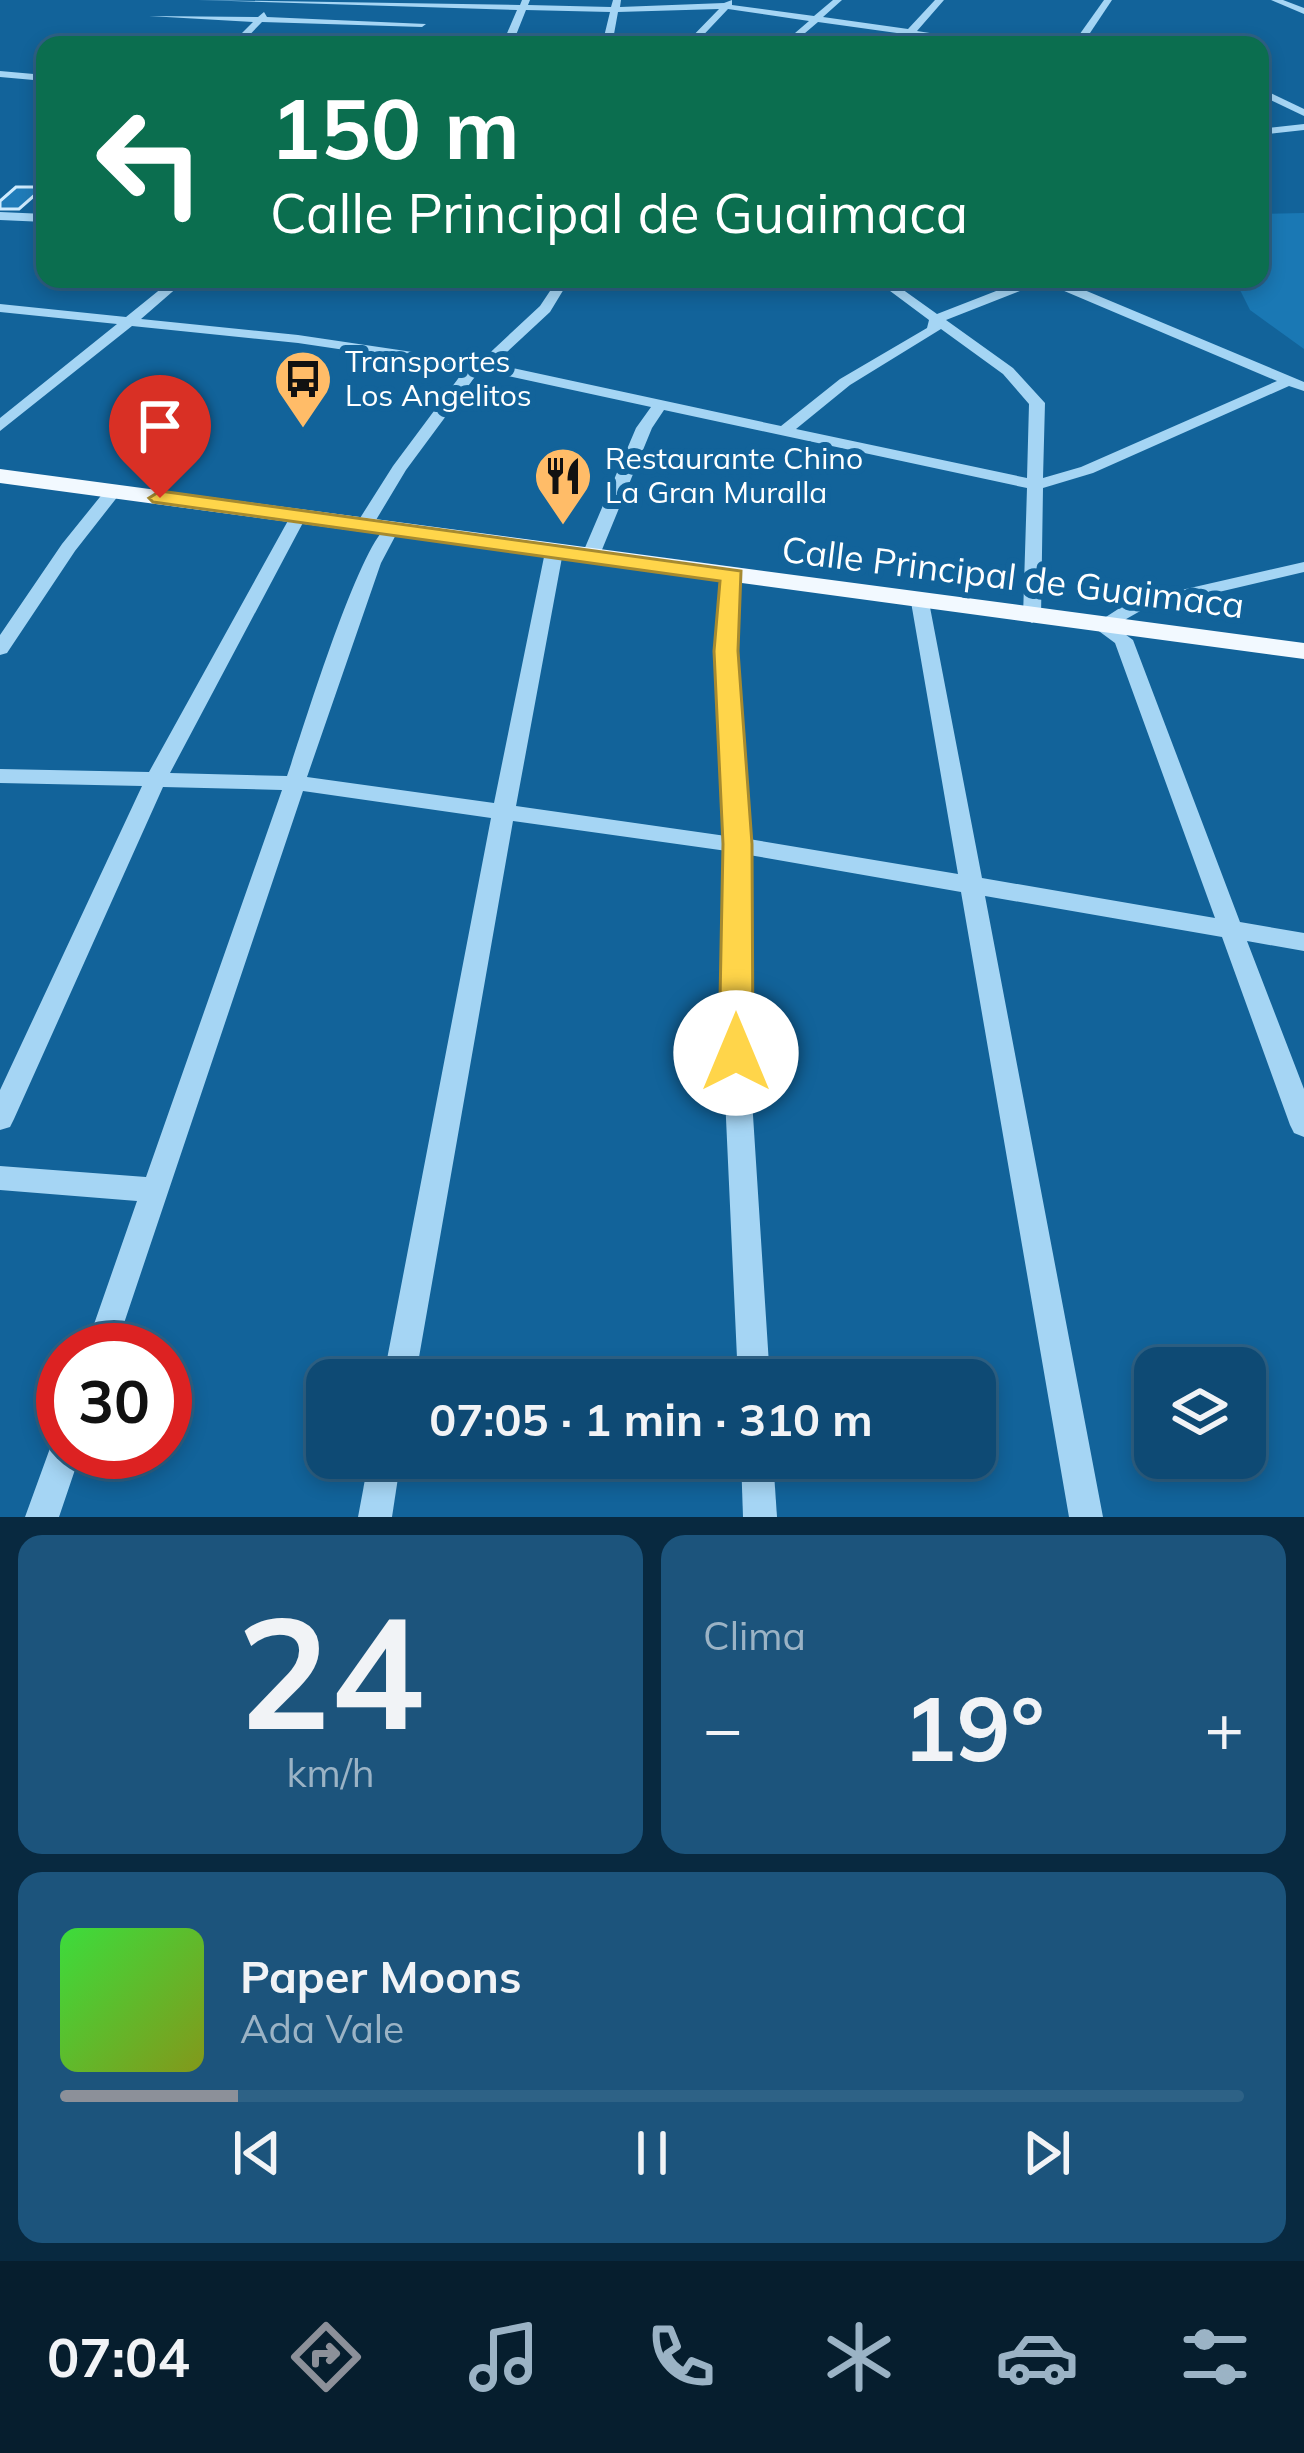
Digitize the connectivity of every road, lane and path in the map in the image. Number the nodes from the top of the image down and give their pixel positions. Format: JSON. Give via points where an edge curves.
{"nodes":[{"id":1,"x":202,"y":0,"type":"edge"},
{"id":2,"x":838,"y":0,"type":"edge"},
{"id":3,"x":940,"y":0,"type":"edge"},
{"id":4,"x":1108,"y":0,"type":"edge"},
{"id":5,"x":1275,"y":0,"type":"edge"},
{"id":6,"x":276,"y":1,"type":"edge"},
{"id":7,"x":438,"y":3,"type":"edge"},
{"id":8,"x":729,"y":3,"type":"edge"},
{"id":9,"x":524,"y":4,"type":"edge"},
{"id":10,"x":616,"y":5,"type":"edge"},
{"id":11,"x":1301,"y":8,"type":"edge"},
{"id":12,"x":153,"y":16,"type":"dead end"},
{"id":13,"x":817,"y":18,"type":"junction"},
{"id":14,"x":259,"y":20,"type":"junction"},
{"id":15,"x":422,"y":24,"type":"junction"},
{"id":16,"x":910,"y":32,"type":"junction"},
{"id":17,"x":992,"y":32,"type":"dead end"},
{"id":18,"x":415,"y":34,"type":"dead end"},
{"id":19,"x":244,"y":36,"type":"edge"},
{"id":20,"x":510,"y":36,"type":"edge"},
{"id":21,"x":609,"y":36,"type":"edge"},
{"id":22,"x":698,"y":36,"type":"edge"},
{"id":23,"x":796,"y":36,"type":"edge"},
{"id":24,"x":907,"y":36,"type":"edge"},
{"id":25,"x":935,"y":36,"type":"edge"},
{"id":26,"x":990,"y":36,"type":"edge"},
{"id":27,"x":1083,"y":36,"type":"edge"},
{"id":28,"x":2,"y":76,"type":"edge"},
{"id":29,"x":36,"y":77,"type":"edge"},
{"id":30,"x":1269,"y":96,"type":"edge"},
{"id":31,"x":1304,"y":113,"type":"edge"},
{"id":32,"x":1304,"y":127,"type":"edge"},
{"id":33,"x":1269,"y":131,"type":"edge"},
{"id":34,"x":0,"y":216,"type":"edge"},
{"id":35,"x":36,"y":218,"type":"edge"},
{"id":36,"x":170,"y":288,"type":"edge"},
{"id":37,"x":558,"y":288,"type":"edge"},
{"id":38,"x":892,"y":288,"type":"edge"},
{"id":39,"x":1020,"y":288,"type":"edge"},
{"id":40,"x":1065,"y":288,"type":"edge"},
{"id":41,"x":0,"y":308,"type":"edge"},
{"id":42,"x":129,"y":321,"type":"junction"},
{"id":43,"x":936,"y":321,"type":"junction"},
{"id":44,"x":480,"y":365,"type":"junction"},
{"id":45,"x":1295,"y":384,"type":"edge"},
{"id":46,"x":661,"y":403,"type":"junction"},
{"id":47,"x":0,"y":426,"type":"edge"},
{"id":48,"x":786,"y":429,"type":"junction"},
{"id":49,"x":0,"y":476,"type":"edge"},
{"id":50,"x":1036,"y":485,"type":"junction"},
{"id":51,"x":114,"y":491,"type":"junction"},
{"id":52,"x":298,"y":517,"type":"junction"},
{"id":53,"x":377,"y":528,"type":"junction"},
{"id":54,"x":554,"y":552,"type":"junction"},
{"id":55,"x":590,"y":556,"type":"junction"},
{"id":56,"x":1304,"y":567,"type":"edge"},
{"id":57,"x":733,"y":576,"type":"junction"},
{"id":58,"x":920,"y":602,"type":"junction"},
{"id":59,"x":1032,"y":617,"type":"junction"},
{"id":60,"x":1101,"y":626,"type":"junction"},
{"id":61,"x":0,"y":649,"type":"edge"},
{"id":62,"x":1304,"y":651,"type":"edge"},
{"id":63,"x":0,"y":776,"type":"edge"},
{"id":64,"x":156,"y":779,"type":"junction"},
{"id":65,"x":296,"y":783,"type":"junction"},
{"id":66,"x":502,"y":813,"type":"junction"},
{"id":67,"x":738,"y":844,"type":"junction"},
{"id":68,"x":971,"y":885,"type":"junction"},
{"id":69,"x":1229,"y":929,"type":"junction"},
{"id":70,"x":1304,"y":942,"type":"edge"},
{"id":71,"x":0,"y":1119,"type":"edge"},
{"id":72,"x":1304,"y":1125,"type":"edge"},
{"id":73,"x":0,"y":1178,"type":"edge"},
{"id":74,"x":156,"y":1190,"type":"junction"},
{"id":75,"x":109,"y":1323,"type":"edge"},
{"id":76,"x":403,"y":1359,"type":"edge"},
{"id":77,"x":753,"y":1359,"type":"edge"},
{"id":78,"x":55,"y":1479,"type":"edge"},
{"id":79,"x":381,"y":1479,"type":"edge"},
{"id":80,"x":759,"y":1479,"type":"edge"},
{"id":81,"x":42,"y":1517,"type":"edge"},
{"id":82,"x":375,"y":1517,"type":"edge"},
{"id":83,"x":760,"y":1517,"type":"edge"},
{"id":84,"x":1086,"y":1517,"type":"edge"}],
"edges":[{"from":1,"to":6,"type":"street"},
{"from":2,"to":13,"type":"street"},
{"from":3,"to":16,"type":"street"},
{"from":4,"to":27,"type":"street"},
{"from":5,"to":11,"type":"street"},
{"from":6,"to":7,"type":"street"},
{"from":6,"to":14,"type":"street"},
{"from":7,"to":9,"type":"street"},
{"from":7,"to":15,"type":"street"},
{"from":8,"to":10,"type":"street"},
{"from":8,"to":13,"type":"street"},
{"from":8,"to":22,"type":"street"},
{"from":9,"to":10,"type":"street"},
{"from":9,"to":20,"type":"street"},
{"from":10,"to":21,"type":"street"},
{"from":12,"to":14,"type":"street"},
{"from":13,"to":16,"type":"street"},
{"from":13,"to":23,"type":"street"},
{"from":14,"to":15,"type":"street"},
{"from":14,"to":19,"type":"street"},
{"from":15,"to":18,"type":"street"},
{"from":16,"to":24,"type":"street"},
{"from":16,"to":25,"type":"street"},
{"from":17,"to":26,"type":"street"},
{"from":28,"to":29,"type":"street"},
{"from":30,"to":31,"type":"street"},
{"from":32,"to":33,"type":"street"},
{"from":34,"to":35,"type":"street"},
{"from":36,"to":42,"type":"street"},
{"from":37,"to":44,"type":"street"},
{"from":38,"to":43,"type":"street"},
{"from":39,"to":43,"type":"street"},
{"from":40,"to":45,"type":"street"},
{"from":41,"to":42,"type":"street"},
{"from":42,"to":44,"type":"street"},
{"from":42,"to":47,"type":"street"},
{"from":43,"to":48,"type":"street","via":[[934,330],[845,382]]},
{"from":43,"to":50,"type":"street","via":[[1027,388],[1036,403]]},
{"from":44,"to":46,"type":"street"},
{"from":44,"to":53,"type":"street","via":[[399,469]]},
{"from":45,"to":50,"type":"street"},
{"from":46,"to":48,"type":"street"},
{"from":46,"to":55,"type":"street"},
{"from":48,"to":50,"type":"street"},
{"from":49,"to":51,"type":"main road","name":"Calle Principal de Guaimaca"},
{"from":50,"to":59,"type":"street"},
{"from":51,"to":52,"type":"main road","name":"Calle Principal de Guaimaca"},
{"from":51,"to":61,"type":"street"},
{"from":52,"to":53,"type":"main road","name":"Calle Principal de Guaimaca"},
{"from":52,"to":64,"type":"street"},
{"from":53,"to":54,"type":"main road","name":"Calle Principal de Guaimaca"},
{"from":53,"to":65,"type":"street"},
{"from":54,"to":55,"type":"main road","name":"Calle Principal de Guaimaca"},
{"from":54,"to":66,"type":"street"},
{"from":55,"to":57,"type":"main road","name":"Calle Principal de Guaimaca"},
{"from":56,"to":60,"type":"street","via":[[1136,606]]},
{"from":57,"to":58,"type":"main road","name":"Calle Principal de Guaimaca"},
{"from":57,"to":67,"type":"street","via":[[726,651]]},
{"from":58,"to":59,"type":"main road","name":"Calle Principal de Guaimaca"},
{"from":58,"to":68,"type":"street"},
{"from":59,"to":60,"type":"main road","name":"Calle Principal de Guaimaca"},
{"from":60,"to":62,"type":"main road","name":"Calle Principal de Guaimaca"},
{"from":60,"to":69,"type":"street","via":[[1123,640]]},
{"from":63,"to":64,"type":"street"},
{"from":64,"to":65,"type":"street"},
{"from":64,"to":71,"type":"street"},
{"from":65,"to":66,"type":"street"},
{"from":65,"to":74,"type":"street"},
{"from":66,"to":67,"type":"street"},
{"from":66,"to":76,"type":"street"},
{"from":67,"to":68,"type":"street"},
{"from":67,"to":77,"type":"street","via":[[736,1053]]},
{"from":68,"to":69,"type":"street"},
{"from":68,"to":84,"type":"street"},
{"from":69,"to":70,"type":"street"},
{"from":69,"to":72,"type":"street"},
{"from":73,"to":74,"type":"street"},
{"from":74,"to":75,"type":"street"},
{"from":78,"to":81,"type":"street"},
{"from":79,"to":82,"type":"street"},
{"from":80,"to":83,"type":"street"}]}
